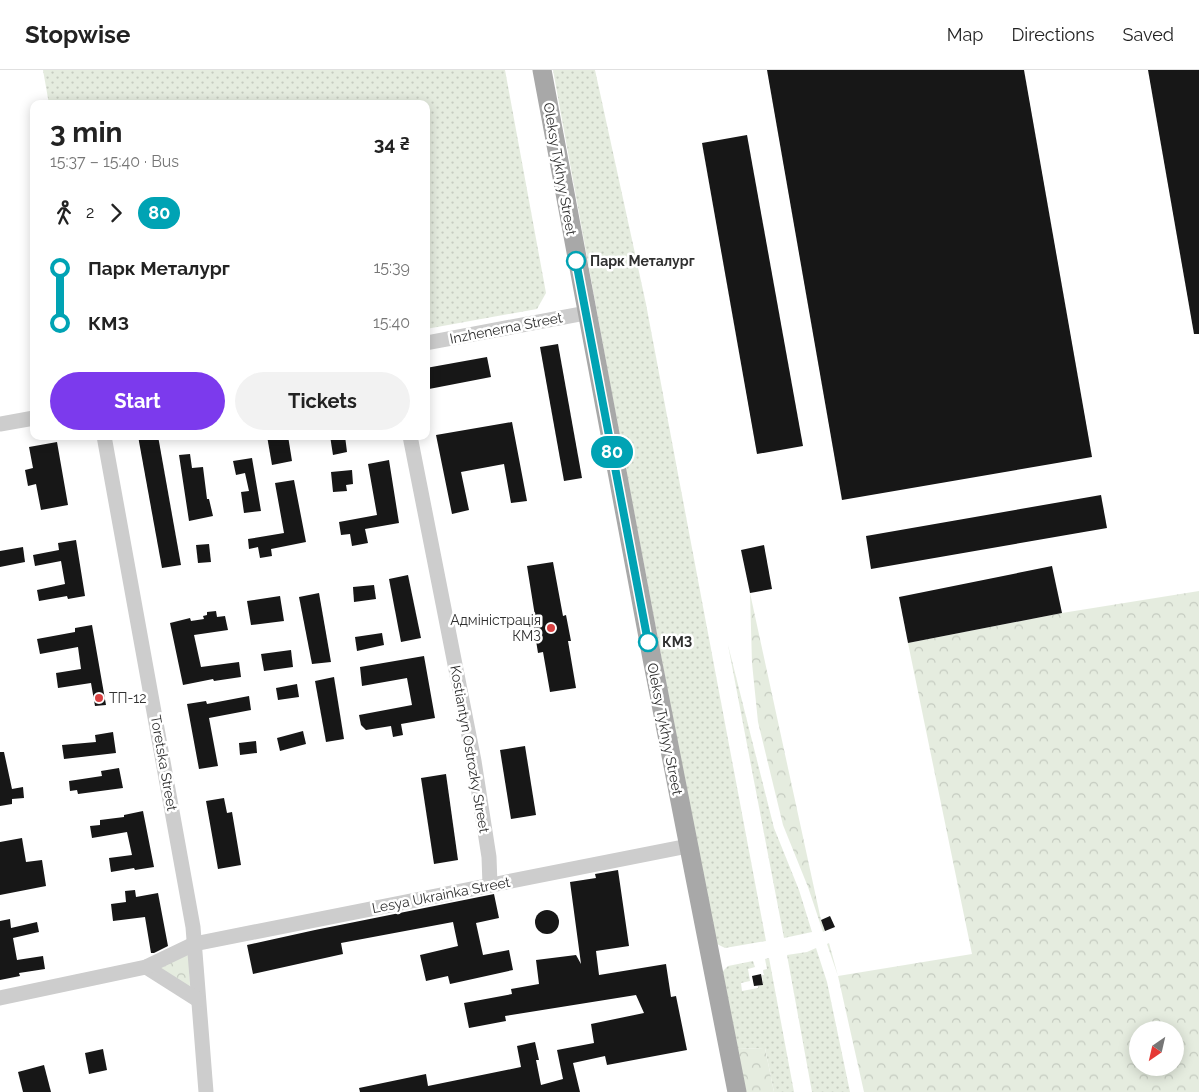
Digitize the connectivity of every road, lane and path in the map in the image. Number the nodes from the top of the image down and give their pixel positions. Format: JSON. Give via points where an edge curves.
{"nodes":[{"id":1,"x":542,"y":70,"type":"edge"},
{"id":2,"x":586,"y":313,"type":"junction"},
{"id":3,"x":430,"y":342,"type":"edge"},
{"id":4,"x":30,"y":419,"type":"edge"},
{"id":5,"x":0,"y":424,"type":"edge"},
{"id":6,"x":105,"y":440,"type":"edge"},
{"id":7,"x":411,"y":440,"type":"edge"},
{"id":8,"x":688,"y":846,"type":"junction"},
{"id":9,"x":490,"y":885,"type":"junction"},
{"id":10,"x":194,"y":944,"type":"junction"},
{"id":11,"x":146,"y":967,"type":"junction"},
{"id":12,"x":0,"y":998,"type":"edge"},
{"id":13,"x":198,"y":1000,"type":"junction"},
{"id":14,"x":206,"y":1092,"type":"edge"},
{"id":15,"x":737,"y":1092,"type":"edge"}],
"edges":[{"from":1,"to":2,"type":"main road","name":"Oleksy Tykhyy Street"},
{"from":2,"to":3,"type":"street","name":"Inzhenerna Street"},
{"from":2,"to":8,"type":"main road","name":"Oleksy Tykhyy Street"},
{"from":4,"to":5,"type":"street"},
{"from":6,"to":10,"type":"street","name":"Toretska Street","via":[[194,927]]},
{"from":7,"to":9,"type":"street","name":"Kostiantyn Ostrozky Street","via":[[474,761],[489,857]]},
{"from":8,"to":9,"type":"street","name":"Lesya Ukrainka Street"},
{"from":8,"to":15,"type":"main road","name":"Oleksy Tykhyy Street"},
{"from":9,"to":10,"type":"street","name":"Lesya Ukrainka Street"},
{"from":10,"to":11,"type":"street","name":"Lesya Ukrainka Street"},
{"from":10,"to":13,"type":"street","name":"Toretska Street"},
{"from":11,"to":12,"type":"street"},
{"from":11,"to":13,"type":"street"},
{"from":13,"to":14,"type":"street","name":"Toretska Street"}]}
